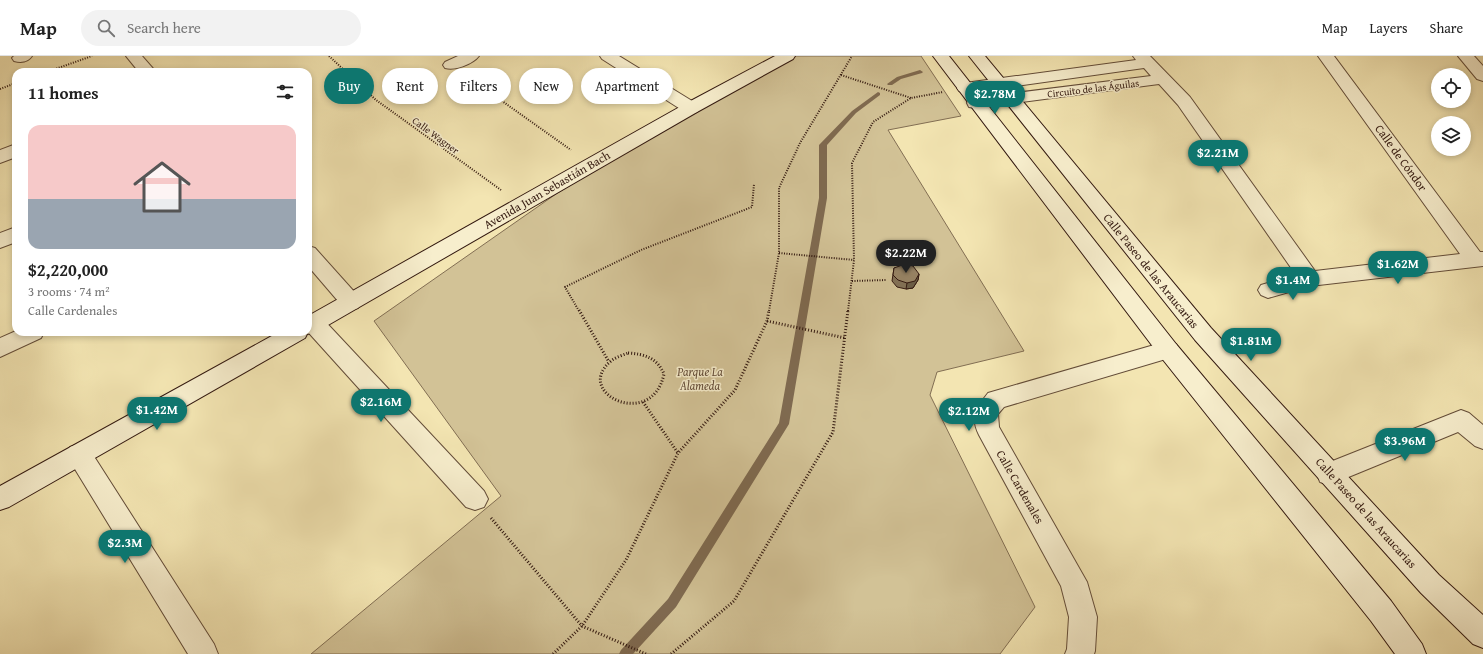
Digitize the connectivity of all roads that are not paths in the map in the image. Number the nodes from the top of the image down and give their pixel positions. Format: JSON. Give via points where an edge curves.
{"nodes":[{"id":1,"x":134,"y":56,"type":"edge"},
{"id":2,"x":471,"y":56,"type":"edge"},
{"id":3,"x":608,"y":56,"type":"edge"},
{"id":4,"x":787,"y":56,"type":"edge"},
{"id":5,"x":941,"y":56,"type":"edge"},
{"id":6,"x":977,"y":56,"type":"edge"},
{"id":7,"x":1326,"y":56,"type":"edge"},
{"id":8,"x":1466,"y":56,"type":"edge"},
{"id":9,"x":1144,"y":60,"type":"edge"},
{"id":10,"x":451,"y":65,"type":"road end"},
{"id":11,"x":144,"y":68,"type":"edge"},
{"id":12,"x":1483,"y":76,"type":"edge"},
{"id":13,"x":1162,"y":79,"type":"junction"},
{"id":14,"x":1005,"y":91,"type":"junction"},
{"id":15,"x":970,"y":96,"type":"junction"},
{"id":16,"x":691,"y":108,"type":"junction"},
{"id":17,"x":12,"y":152,"type":"edge"},
{"id":18,"x":0,"y":157,"type":"edge"},
{"id":19,"x":12,"y":236,"type":"edge"},
{"id":20,"x":0,"y":241,"type":"edge"},
{"id":21,"x":312,"y":258,"type":"edge"},
{"id":22,"x":1479,"y":259,"type":"edge"},
{"id":23,"x":1310,"y":279,"type":"junction"},
{"id":24,"x":1268,"y":290,"type":"dead end"},
{"id":25,"x":351,"y":302,"type":"junction"},
{"id":26,"x":312,"y":324,"type":"edge"},
{"id":27,"x":312,"y":333,"type":"edge"},
{"id":28,"x":25,"y":336,"type":"edge"},
{"id":29,"x":290,"y":336,"type":"edge"},
{"id":30,"x":0,"y":348,"type":"edge"},
{"id":31,"x":1168,"y":350,"type":"junction"},
{"id":32,"x":1483,"y":439,"type":"edge"},
{"id":33,"x":79,"y":454,"type":"junction"},
{"id":34,"x":1329,"y":474,"type":"junction"},
{"id":35,"x":0,"y":499,"type":"edge"},
{"id":36,"x":475,"y":499,"type":"road end"},
{"id":37,"x":1483,"y":634,"type":"edge"},
{"id":38,"x":204,"y":654,"type":"edge"},
{"id":39,"x":1079,"y":654,"type":"edge"},
{"id":40,"x":1412,"y":654,"type":"edge"}],
"edges":[{"from":1,"to":11,"type":"street"},
{"from":2,"to":10,"type":"street"},
{"from":3,"to":16,"type":"street"},
{"from":4,"to":16,"type":"street","name":"Avenida Juan Sebastián Bach"},
{"from":5,"to":15,"type":"street"},
{"from":6,"to":14,"type":"street","name":"Calle Paseo de las Araucarias"},
{"from":7,"to":22,"type":"street","name":"Calle de Cóndor"},
{"from":8,"to":12,"type":"street"},
{"from":9,"to":13,"type":"street","name":"Circuito de las Águilas"},
{"from":9,"to":14,"type":"street","name":"Circuito de las Águilas"},
{"from":13,"to":14,"type":"street","name":"Circuito de las Águilas"},
{"from":13,"to":23,"type":"street","name":"Circuito de las Águilas","via":[[1198,118]]},
{"from":14,"to":15,"type":"street","name":"Circuito de las Águilas"},
{"from":14,"to":34,"type":"street","name":"Calle Paseo de las Araucarias","via":[[1202,334]]},
{"from":15,"to":31,"type":"street"},
{"from":16,"to":25,"type":"street","name":"Avenida Juan Sebastián Bach"},
{"from":17,"to":18,"type":"street"},
{"from":19,"to":20,"type":"street"},
{"from":21,"to":25,"type":"street"},
{"from":22,"to":23,"type":"street"},
{"from":23,"to":24,"type":"street"},
{"from":25,"to":26,"type":"street","name":"Avenida Juan Sebastián Bach"},
{"from":27,"to":36,"type":"street"},
{"from":28,"to":30,"type":"street"},
{"from":29,"to":33,"type":"street","name":"Avenida Juan Sebastián Bach"},
{"from":31,"to":39,"type":"street","name":"Calle Cardenales","via":[[996,400],[986,412],[987,428],[1074,582],[1083,617]]},
{"from":31,"to":40,"type":"street","via":[[1376,605]]},
{"from":32,"to":34,"type":"street","via":[[1461,420]]},
{"from":33,"to":35,"type":"street","name":"Avenida Juan Sebastián Bach"},
{"from":33,"to":38,"type":"street"},
{"from":34,"to":37,"type":"street","name":"Calle Paseo de las Araucarias","via":[[1430,584]]}]}
